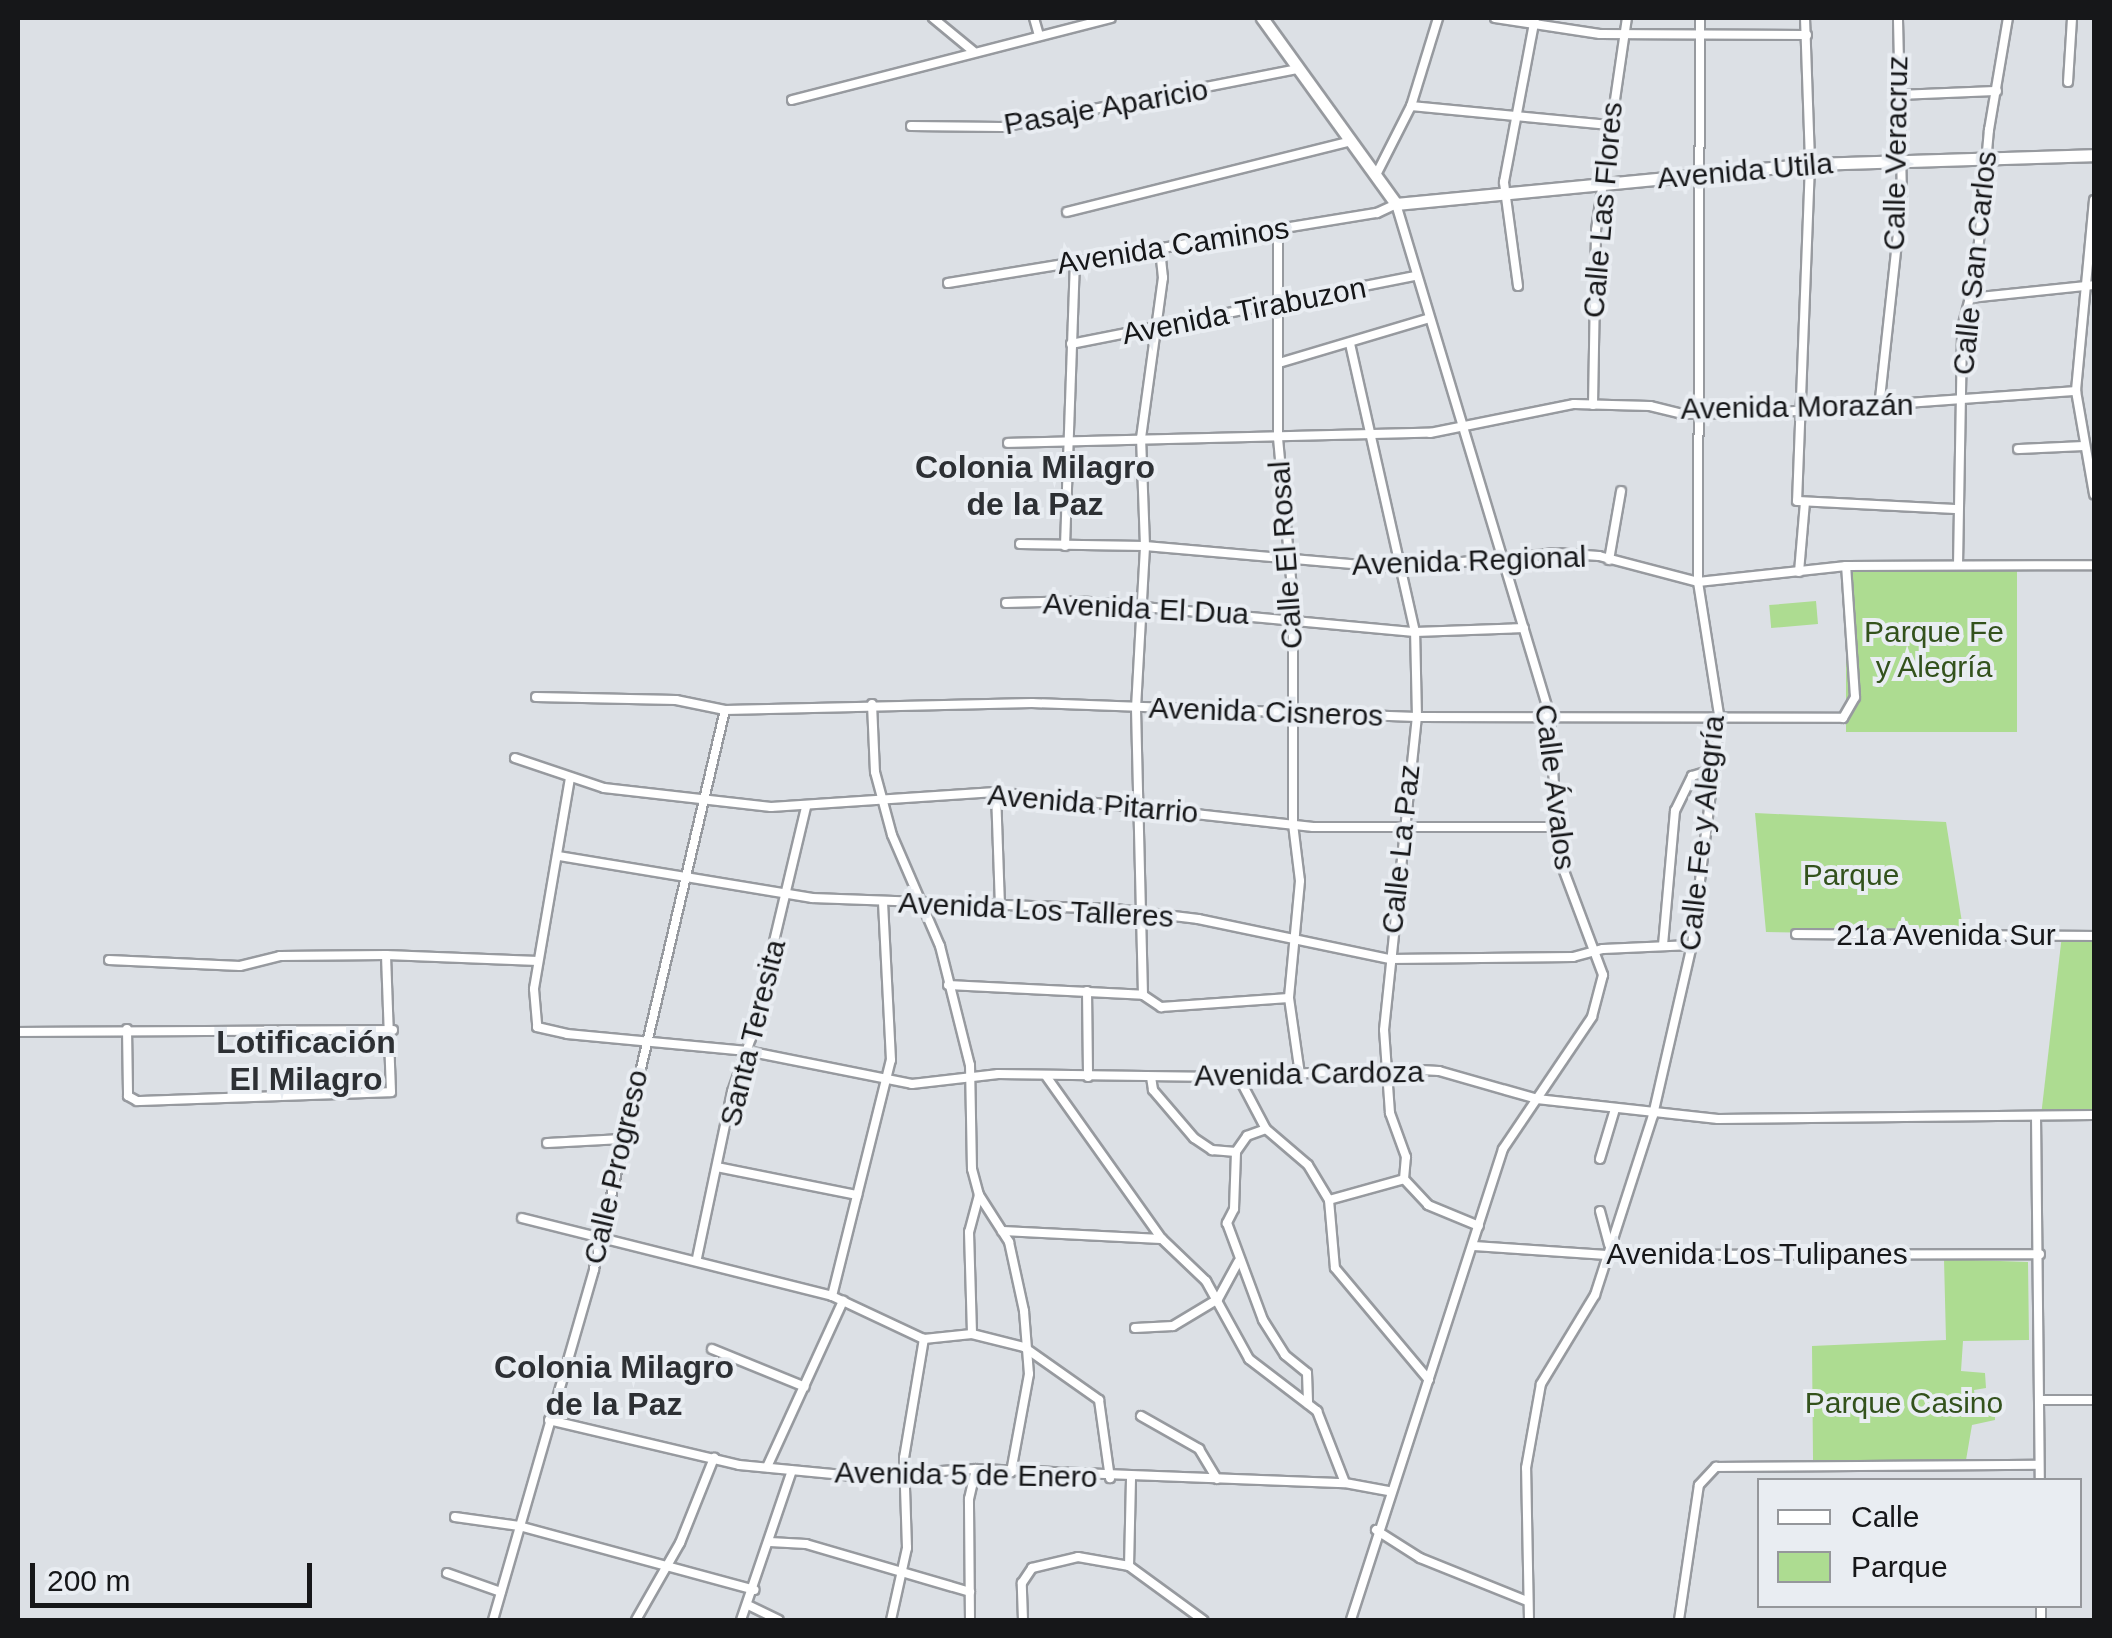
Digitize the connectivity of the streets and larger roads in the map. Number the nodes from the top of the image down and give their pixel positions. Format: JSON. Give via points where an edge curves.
{"nodes":[{"id":1,"x":933,"y":18,"type":"edge"},
{"id":2,"x":943,"y":18,"type":"edge"},
{"id":3,"x":1034,"y":18,"type":"edge"},
{"id":4,"x":1110,"y":18,"type":"edge"},
{"id":5,"x":1262,"y":18,"type":"edge"},
{"id":6,"x":1438,"y":18,"type":"edge"},
{"id":7,"x":1495,"y":18,"type":"edge"},
{"id":8,"x":1627,"y":18,"type":"edge"},
{"id":9,"x":1700,"y":18,"type":"edge"},
{"id":10,"x":1805,"y":18,"type":"edge"},
{"id":11,"x":1898,"y":18,"type":"edge"},
{"id":12,"x":2008,"y":18,"type":"edge"},
{"id":13,"x":2072,"y":18,"type":"edge"},
{"id":14,"x":1535,"y":21,"type":"edge"},
{"id":15,"x":945,"y":29,"type":"junction"},
{"id":16,"x":1623,"y":34,"type":"junction"},
{"id":17,"x":1039,"y":35,"type":"junction"},
{"id":18,"x":1700,"y":35,"type":"junction"},
{"id":19,"x":1807,"y":35,"type":"junction"},
{"id":20,"x":973,"y":51,"type":"junction"},
{"id":21,"x":1298,"y":68,"type":"junction"},
{"id":22,"x":2068,"y":82,"type":"dead end"},
{"id":23,"x":1997,"y":90,"type":"junction"},
{"id":24,"x":1896,"y":95,"type":"junction"},
{"id":25,"x":792,"y":100,"type":"dead end"},
{"id":26,"x":1411,"y":106,"type":"junction"},
{"id":27,"x":1519,"y":120,"type":"junction"},
{"id":28,"x":911,"y":126,"type":"dead end"},
{"id":29,"x":1610,"y":126,"type":"junction"},
{"id":30,"x":1351,"y":140,"type":"junction"},
{"id":31,"x":1987,"y":153,"type":"junction"},
{"id":32,"x":2094,"y":155,"type":"edge"},
{"id":33,"x":1896,"y":159,"type":"junction"},
{"id":34,"x":1810,"y":164,"type":"junction"},
{"id":35,"x":1376,"y":175,"type":"junction"},
{"id":36,"x":1698,"y":177,"type":"junction"},
{"id":37,"x":1604,"y":184,"type":"junction"},
{"id":38,"x":1506,"y":196,"type":"junction"},
{"id":39,"x":2094,"y":200,"type":"edge"},
{"id":40,"x":1396,"y":204,"type":"junction"},
{"id":41,"x":1068,"y":212,"type":"dead end"},
{"id":42,"x":1278,"y":230,"type":"junction"},
{"id":43,"x":1160,"y":249,"type":"junction"},
{"id":44,"x":1075,"y":262,"type":"junction"},
{"id":45,"x":1416,"y":276,"type":"junction"},
{"id":46,"x":948,"y":282,"type":"dead end"},
{"id":47,"x":2083,"y":284,"type":"junction"},
{"id":48,"x":2094,"y":284,"type":"edge"},
{"id":49,"x":1518,"y":286,"type":"dead end"},
{"id":50,"x":1969,"y":298,"type":"junction"},
{"id":51,"x":1279,"y":306,"type":"junction"},
{"id":52,"x":1427,"y":318,"type":"junction"},
{"id":53,"x":1157,"y":331,"type":"junction"},
{"id":54,"x":1071,"y":344,"type":"junction"},
{"id":55,"x":1350,"y":344,"type":"junction"},
{"id":56,"x":1279,"y":363,"type":"junction"},
{"id":57,"x":2076,"y":392,"type":"junction"},
{"id":58,"x":1962,"y":402,"type":"junction"},
{"id":59,"x":1592,"y":404,"type":"junction"},
{"id":60,"x":1879,"y":408,"type":"junction"},
{"id":61,"x":1802,"y":412,"type":"junction"},
{"id":62,"x":1700,"y":414,"type":"junction"},
{"id":63,"x":1460,"y":428,"type":"junction"},
{"id":64,"x":1368,"y":436,"type":"junction"},
{"id":65,"x":1141,"y":438,"type":"junction"},
{"id":66,"x":1278,"y":438,"type":"junction"},
{"id":67,"x":1066,"y":440,"type":"junction"},
{"id":68,"x":1008,"y":443,"type":"dead end"},
{"id":69,"x":2084,"y":446,"type":"junction"},
{"id":70,"x":2018,"y":449,"type":"dead end"},
{"id":71,"x":1621,"y":490,"type":"dead end"},
{"id":72,"x":2094,"y":494,"type":"edge"},
{"id":73,"x":1801,"y":502,"type":"junction"},
{"id":74,"x":1956,"y":509,"type":"junction"},
{"id":75,"x":1020,"y":544,"type":"dead end"},
{"id":76,"x":1065,"y":546,"type":"junction"},
{"id":77,"x":1146,"y":546,"type":"junction"},
{"id":78,"x":1500,"y":557,"type":"junction"},
{"id":79,"x":1289,"y":560,"type":"junction"},
{"id":80,"x":1609,"y":560,"type":"junction"},
{"id":81,"x":1958,"y":565,"type":"junction"},
{"id":82,"x":2094,"y":565,"type":"edge"},
{"id":83,"x":1846,"y":566,"type":"junction"},
{"id":84,"x":1398,"y":568,"type":"junction"},
{"id":85,"x":1799,"y":572,"type":"junction"},
{"id":86,"x":1698,"y":582,"type":"junction"},
{"id":87,"x":1006,"y":603,"type":"dead end"},
{"id":88,"x":1141,"y":607,"type":"junction"},
{"id":89,"x":1293,"y":618,"type":"junction"},
{"id":90,"x":1524,"y":628,"type":"junction"},
{"id":91,"x":1415,"y":632,"type":"junction"},
{"id":92,"x":536,"y":697,"type":"dead end"},
{"id":93,"x":872,"y":704,"type":"junction"},
{"id":94,"x":1136,"y":708,"type":"junction"},
{"id":95,"x":725,"y":710,"type":"junction"},
{"id":96,"x":1294,"y":712,"type":"junction"},
{"id":97,"x":1550,"y":716,"type":"junction"},
{"id":98,"x":1417,"y":717,"type":"junction"},
{"id":99,"x":1720,"y":721,"type":"junction"},
{"id":100,"x":514,"y":758,"type":"dead end"},
{"id":101,"x":1715,"y":769,"type":"junction"},
{"id":102,"x":570,"y":778,"type":"junction"},
{"id":103,"x":996,"y":792,"type":"junction"},
{"id":104,"x":882,"y":798,"type":"junction"},
{"id":105,"x":700,"y":801,"type":"junction"},
{"id":106,"x":806,"y":807,"type":"junction"},
{"id":107,"x":1138,"y":808,"type":"junction"},
{"id":108,"x":1293,"y":824,"type":"junction"},
{"id":109,"x":1404,"y":827,"type":"junction"},
{"id":110,"x":1558,"y":827,"type":"junction"},
{"id":111,"x":559,"y":856,"type":"junction"},
{"id":112,"x":683,"y":872,"type":"junction"},
{"id":113,"x":788,"y":893,"type":"junction"},
{"id":114,"x":884,"y":902,"type":"junction"},
{"id":115,"x":919,"y":902,"type":"junction"},
{"id":116,"x":1000,"y":906,"type":"junction"},
{"id":117,"x":1140,"y":912,"type":"junction"},
{"id":118,"x":1796,"y":934,"type":"dead end"},
{"id":119,"x":2094,"y":936,"type":"edge"},
{"id":120,"x":1299,"y":941,"type":"junction"},
{"id":121,"x":1663,"y":945,"type":"junction"},
{"id":122,"x":1692,"y":945,"type":"junction"},
{"id":123,"x":1592,"y":952,"type":"junction"},
{"id":124,"x":386,"y":955,"type":"junction"},
{"id":125,"x":1390,"y":958,"type":"junction"},
{"id":126,"x":108,"y":960,"type":"dead end"},
{"id":127,"x":538,"y":961,"type":"junction"},
{"id":128,"x":948,"y":985,"type":"junction"},
{"id":129,"x":1087,"y":991,"type":"junction"},
{"id":130,"x":1143,"y":995,"type":"junction"},
{"id":131,"x":1289,"y":998,"type":"junction"},
{"id":132,"x":127,"y":1029,"type":"junction"},
{"id":133,"x":393,"y":1030,"type":"junction"},
{"id":134,"x":18,"y":1032,"type":"edge"},
{"id":135,"x":644,"y":1043,"type":"junction"},
{"id":136,"x":747,"y":1051,"type":"junction"},
{"id":137,"x":1384,"y":1069,"type":"junction"},
{"id":138,"x":1300,"y":1074,"type":"junction"},
{"id":139,"x":1046,"y":1076,"type":"junction"},
{"id":140,"x":1238,"y":1076,"type":"junction"},
{"id":141,"x":1088,"y":1077,"type":"junction"},
{"id":142,"x":887,"y":1078,"type":"junction"},
{"id":143,"x":1150,"y":1078,"type":"junction"},
{"id":144,"x":969,"y":1080,"type":"junction"},
{"id":145,"x":1538,"y":1098,"type":"junction"},
{"id":146,"x":1615,"y":1109,"type":"junction"},
{"id":147,"x":1653,"y":1115,"type":"junction"},
{"id":148,"x":2094,"y":1115,"type":"edge"},
{"id":149,"x":2036,"y":1116,"type":"junction"},
{"id":150,"x":1266,"y":1129,"type":"junction"},
{"id":151,"x":623,"y":1139,"type":"junction"},
{"id":152,"x":546,"y":1143,"type":"dead end"},
{"id":153,"x":1236,"y":1152,"type":"junction"},
{"id":154,"x":1600,"y":1159,"type":"dead end"},
{"id":155,"x":717,"y":1166,"type":"junction"},
{"id":156,"x":1401,"y":1180,"type":"junction"},
{"id":157,"x":857,"y":1195,"type":"junction"},
{"id":158,"x":980,"y":1195,"type":"junction"},
{"id":159,"x":1329,"y":1200,"type":"junction"},
{"id":160,"x":1600,"y":1211,"type":"dead end"},
{"id":161,"x":522,"y":1218,"type":"dead end"},
{"id":162,"x":1479,"y":1226,"type":"junction"},
{"id":163,"x":1002,"y":1232,"type":"junction"},
{"id":164,"x":602,"y":1236,"type":"junction"},
{"id":165,"x":1162,"y":1239,"type":"junction"},
{"id":166,"x":1474,"y":1246,"type":"junction"},
{"id":167,"x":1608,"y":1250,"type":"junction"},
{"id":168,"x":2040,"y":1254,"type":"junction"},
{"id":169,"x":697,"y":1258,"type":"junction"},
{"id":170,"x":1238,"y":1262,"type":"junction"},
{"id":171,"x":832,"y":1296,"type":"junction"},
{"id":172,"x":1218,"y":1299,"type":"junction"},
{"id":173,"x":844,"y":1301,"type":"junction"},
{"id":174,"x":1135,"y":1328,"type":"dead end"},
{"id":175,"x":972,"y":1334,"type":"junction"},
{"id":176,"x":924,"y":1340,"type":"junction"},
{"id":177,"x":712,"y":1349,"type":"dead end"},
{"id":178,"x":1027,"y":1349,"type":"junction"},
{"id":179,"x":1429,"y":1380,"type":"junction"},
{"id":180,"x":805,"y":1387,"type":"junction"},
{"id":181,"x":2040,"y":1400,"type":"junction"},
{"id":182,"x":2094,"y":1400,"type":"edge"},
{"id":183,"x":1308,"y":1404,"type":"junction"},
{"id":184,"x":1141,"y":1416,"type":"dead end"},
{"id":185,"x":550,"y":1420,"type":"junction"},
{"id":186,"x":714,"y":1458,"type":"junction"},
{"id":187,"x":2040,"y":1466,"type":"junction"},
{"id":188,"x":767,"y":1468,"type":"junction"},
{"id":189,"x":1802,"y":1468,"type":"junction"},
{"id":190,"x":976,"y":1469,"type":"junction"},
{"id":191,"x":792,"y":1470,"type":"junction"},
{"id":192,"x":904,"y":1472,"type":"junction"},
{"id":193,"x":1011,"y":1472,"type":"junction"},
{"id":194,"x":1110,"y":1478,"type":"junction"},
{"id":195,"x":1800,"y":1478,"type":"edge"},
{"id":196,"x":2040,"y":1478,"type":"edge"},
{"id":197,"x":1131,"y":1479,"type":"junction"},
{"id":198,"x":1217,"y":1479,"type":"junction"},
{"id":199,"x":1345,"y":1484,"type":"junction"},
{"id":200,"x":1388,"y":1491,"type":"junction"},
{"id":201,"x":455,"y":1517,"type":"dead end"},
{"id":202,"x":520,"y":1526,"type":"junction"},
{"id":203,"x":1376,"y":1530,"type":"junction"},
{"id":204,"x":770,"y":1542,"type":"junction"},
{"id":205,"x":666,"y":1564,"type":"junction"},
{"id":206,"x":1129,"y":1566,"type":"junction"},
{"id":207,"x":902,"y":1572,"type":"junction"},
{"id":208,"x":447,"y":1573,"type":"dead end"},
{"id":209,"x":754,"y":1590,"type":"junction"},
{"id":210,"x":501,"y":1592,"type":"junction"},
{"id":211,"x":970,"y":1592,"type":"junction"},
{"id":212,"x":1527,"y":1601,"type":"junction"},
{"id":213,"x":748,"y":1605,"type":"junction"},
{"id":214,"x":493,"y":1620,"type":"edge"},
{"id":215,"x":636,"y":1620,"type":"edge"},
{"id":216,"x":741,"y":1620,"type":"edge"},
{"id":217,"x":778,"y":1620,"type":"edge"},
{"id":218,"x":891,"y":1620,"type":"edge"},
{"id":219,"x":970,"y":1620,"type":"edge"},
{"id":220,"x":1023,"y":1620,"type":"edge"},
{"id":221,"x":1202,"y":1620,"type":"edge"},
{"id":222,"x":1351,"y":1620,"type":"edge"},
{"id":223,"x":1528,"y":1620,"type":"edge"},
{"id":224,"x":1679,"y":1620,"type":"edge"}],
"edges":[{"from":1,"to":15,"type":"street"},
{"from":2,"to":15,"type":"street"},
{"from":3,"to":17,"type":"street"},
{"from":4,"to":17,"type":"street"},
{"from":5,"to":21,"type":"street","name":"Calle Ávalos"},
{"from":6,"to":26,"type":"street"},
{"from":7,"to":14,"type":"street"},
{"from":8,"to":16,"type":"street","name":"Calle Las Flores"},
{"from":9,"to":18,"type":"street","name":"Calle Fe y Alegría"},
{"from":10,"to":19,"type":"street"},
{"from":11,"to":24,"type":"street","name":"Calle Veracruz"},
{"from":12,"to":23,"type":"street","name":"Calle San Carlos"},
{"from":13,"to":22,"type":"street"},
{"from":14,"to":16,"type":"street"},
{"from":14,"to":27,"type":"street"},
{"from":15,"to":20,"type":"street"},
{"from":16,"to":18,"type":"street"},
{"from":16,"to":29,"type":"street","name":"Calle Las Flores"},
{"from":17,"to":20,"type":"street"},
{"from":18,"to":19,"type":"street"},
{"from":18,"to":36,"type":"street","name":"Calle Fe y Alegría"},
{"from":19,"to":34,"type":"street"},
{"from":20,"to":25,"type":"street"},
{"from":21,"to":28,"type":"street","name":"Pasaje Aparicio","via":[[1002,127]]},
{"from":21,"to":30,"type":"street","name":"Calle Ávalos"},
{"from":23,"to":24,"type":"street"},
{"from":23,"to":31,"type":"street","name":"Calle San Carlos"},
{"from":24,"to":33,"type":"street","name":"Calle Veracruz"},
{"from":26,"to":27,"type":"street"},
{"from":26,"to":35,"type":"street"},
{"from":27,"to":29,"type":"street"},
{"from":27,"to":38,"type":"street"},
{"from":29,"to":37,"type":"street","name":"Calle Las Flores"},
{"from":30,"to":35,"type":"street","name":"Calle Ávalos"},
{"from":30,"to":41,"type":"street"},
{"from":31,"to":32,"type":"street","name":"Avenida Utila"},
{"from":31,"to":33,"type":"street","name":"Avenida Utila"},
{"from":31,"to":50,"type":"street","name":"Calle San Carlos"},
{"from":33,"to":34,"type":"street","name":"Avenida Utila"},
{"from":33,"to":60,"type":"street","name":"Calle Veracruz","via":[[1902,196]]},
{"from":34,"to":36,"type":"street","name":"Avenida Utila"},
{"from":34,"to":61,"type":"street"},
{"from":35,"to":40,"type":"street","name":"Calle Ávalos"},
{"from":36,"to":37,"type":"street","name":"Avenida Utila"},
{"from":36,"to":62,"type":"street","name":"Calle Fe y Alegría"},
{"from":37,"to":38,"type":"street","name":"Avenida Utila"},
{"from":37,"to":59,"type":"street","name":"Calle Las Flores","via":[[1596,230]]},
{"from":38,"to":40,"type":"street","name":"Avenida Utila"},
{"from":38,"to":49,"type":"street"},
{"from":39,"to":47,"type":"street"},
{"from":40,"to":42,"type":"street","name":"Avenida Caminos"},
{"from":40,"to":45,"type":"street","name":"Calle Ávalos"},
{"from":42,"to":43,"type":"street","name":"Avenida Caminos"},
{"from":42,"to":51,"type":"street","name":"Calle El Rosal"},
{"from":43,"to":44,"type":"street","name":"Avenida Caminos"},
{"from":43,"to":53,"type":"street"},
{"from":44,"to":46,"type":"street","name":"Avenida Caminos"},
{"from":44,"to":54,"type":"street"},
{"from":45,"to":51,"type":"street","name":"Avenida Tirabuzon"},
{"from":45,"to":52,"type":"street","name":"Calle Ávalos"},
{"from":47,"to":48,"type":"street"},
{"from":47,"to":50,"type":"street"},
{"from":47,"to":57,"type":"street"},
{"from":50,"to":58,"type":"street","name":"Calle San Carlos"},
{"from":51,"to":53,"type":"street","name":"Avenida Tirabuzon"},
{"from":51,"to":56,"type":"street","name":"Calle El Rosal"},
{"from":52,"to":55,"type":"street"},
{"from":52,"to":63,"type":"street","name":"Calle Ávalos"},
{"from":53,"to":54,"type":"street","name":"Avenida Tirabuzon"},
{"from":53,"to":65,"type":"street"},
{"from":54,"to":67,"type":"street"},
{"from":55,"to":56,"type":"street"},
{"from":55,"to":64,"type":"street","name":"Calle La Paz"},
{"from":56,"to":66,"type":"street","name":"Calle El Rosal"},
{"from":57,"to":58,"type":"street","name":"Avenida Morazán"},
{"from":57,"to":69,"type":"street"},
{"from":58,"to":60,"type":"street","name":"Avenida Morazán"},
{"from":58,"to":74,"type":"street","name":"Calle San Carlos"},
{"from":59,"to":62,"type":"street","name":"Avenida Morazán"},
{"from":59,"to":63,"type":"street","name":"Avenida Morazán"},
{"from":60,"to":61,"type":"street","name":"Avenida Morazán"},
{"from":61,"to":62,"type":"street","name":"Avenida Morazán"},
{"from":61,"to":73,"type":"street"},
{"from":62,"to":86,"type":"street","name":"Calle Fe y Alegría"},
{"from":63,"to":64,"type":"street","name":"Avenida Morazán"},
{"from":63,"to":78,"type":"street","name":"Calle Ávalos"},
{"from":64,"to":66,"type":"street","name":"Avenida Morazán"},
{"from":64,"to":84,"type":"street","name":"Calle La Paz"},
{"from":65,"to":66,"type":"street","name":"Avenida Morazán"},
{"from":65,"to":67,"type":"street","name":"Avenida Morazán"},
{"from":65,"to":77,"type":"street"},
{"from":66,"to":79,"type":"street","name":"Calle El Rosal"},
{"from":67,"to":68,"type":"street","name":"Avenida Morazán"},
{"from":67,"to":76,"type":"street"},
{"from":69,"to":70,"type":"street"},
{"from":69,"to":72,"type":"street"},
{"from":71,"to":80,"type":"street"},
{"from":73,"to":74,"type":"street"},
{"from":73,"to":85,"type":"street"},
{"from":74,"to":81,"type":"street","name":"Calle San Carlos"},
{"from":75,"to":76,"type":"street","name":"Avenida Regional"},
{"from":76,"to":77,"type":"street","name":"Avenida Regional"},
{"from":77,"to":79,"type":"street","name":"Avenida Regional"},
{"from":77,"to":88,"type":"street"},
{"from":78,"to":80,"type":"street","name":"Avenida Regional","via":[[1556,553]]},
{"from":78,"to":84,"type":"street","name":"Avenida Regional"},
{"from":78,"to":90,"type":"street","name":"Calle Ávalos"},
{"from":79,"to":84,"type":"street","name":"Avenida Regional"},
{"from":79,"to":89,"type":"street","name":"Calle El Rosal"},
{"from":80,"to":86,"type":"street","name":"Avenida Regional"},
{"from":81,"to":82,"type":"street","name":"Avenida Regional"},
{"from":81,"to":83,"type":"street","name":"Avenida Regional"},
{"from":83,"to":85,"type":"street","name":"Avenida Regional"},
{"from":83,"to":99,"type":"street","name":"Avenida Cisneros","via":[[1851,708],[1843,718]]},
{"from":84,"to":91,"type":"street","name":"Calle La Paz"},
{"from":85,"to":86,"type":"street","name":"Avenida Regional"},
{"from":86,"to":99,"type":"street","name":"Calle Fe y Alegría"},
{"from":87,"to":88,"type":"street","name":"Avenida El Dua"},
{"from":88,"to":89,"type":"street","name":"Avenida El Dua"},
{"from":88,"to":94,"type":"street"},
{"from":89,"to":91,"type":"street","name":"Avenida El Dua"},
{"from":89,"to":96,"type":"street","name":"Calle El Rosal"},
{"from":90,"to":91,"type":"street","name":"Avenida El Dua"},
{"from":90,"to":97,"type":"street","name":"Calle Ávalos"},
{"from":91,"to":98,"type":"street","name":"Calle La Paz"},
{"from":92,"to":95,"type":"street","name":"Avenida Cisneros","via":[[676,700]]},
{"from":93,"to":94,"type":"street","name":"Avenida Cisneros"},
{"from":93,"to":95,"type":"street","name":"Avenida Cisneros"},
{"from":93,"to":104,"type":"street"},
{"from":94,"to":96,"type":"street","name":"Avenida Cisneros"},
{"from":94,"to":107,"type":"street"},
{"from":95,"to":105,"type":"street","name":"Calle Progreso"},
{"from":96,"to":98,"type":"street","name":"Avenida Cisneros"},
{"from":96,"to":108,"type":"street","name":"Calle El Rosal"},
{"from":97,"to":98,"type":"street","name":"Avenida Cisneros"},
{"from":97,"to":99,"type":"street","name":"Avenida Cisneros"},
{"from":97,"to":110,"type":"street","name":"Calle Ávalos"},
{"from":98,"to":109,"type":"street","name":"Calle La Paz"},
{"from":99,"to":101,"type":"street","name":"Calle Fe y Alegría"},
{"from":100,"to":102,"type":"street","name":"Avenida Pitarrio"},
{"from":101,"to":121,"type":"street","via":[[1692,776],[1675,811]]},
{"from":101,"to":122,"type":"street","name":"Calle Fe y Alegría"},
{"from":102,"to":105,"type":"street","name":"Avenida Pitarrio"},
{"from":102,"to":111,"type":"street"},
{"from":103,"to":104,"type":"street","name":"Avenida Pitarrio"},
{"from":103,"to":107,"type":"street","name":"Avenida Pitarrio"},
{"from":103,"to":116,"type":"street"},
{"from":104,"to":106,"type":"street","name":"Avenida Pitarrio"},
{"from":104,"to":115,"type":"street"},
{"from":105,"to":106,"type":"street","name":"Avenida Pitarrio"},
{"from":105,"to":112,"type":"street","name":"Calle Progreso"},
{"from":106,"to":113,"type":"street","name":"Santa Teresita"},
{"from":107,"to":108,"type":"street","name":"Avenida Pitarrio"},
{"from":107,"to":117,"type":"street"},
{"from":108,"to":109,"type":"street","name":"Avenida Pitarrio"},
{"from":108,"to":120,"type":"street","name":"Calle El Rosal"},
{"from":109,"to":110,"type":"street","name":"Avenida Pitarrio"},
{"from":109,"to":125,"type":"street","name":"Calle La Paz"},
{"from":110,"to":123,"type":"street","name":"Calle Ávalos","via":[[1558,855]]},
{"from":111,"to":112,"type":"street","name":"Avenida Los Talleres"},
{"from":111,"to":127,"type":"street"},
{"from":112,"to":113,"type":"street","name":"Avenida Los Talleres"},
{"from":112,"to":135,"type":"street","name":"Calle Progreso"},
{"from":113,"to":114,"type":"street","name":"Avenida Los Talleres"},
{"from":113,"to":136,"type":"street","name":"Santa Teresita"},
{"from":114,"to":115,"type":"street","name":"Avenida Los Talleres"},
{"from":114,"to":142,"type":"street"},
{"from":115,"to":116,"type":"street","name":"Avenida Los Talleres"},
{"from":115,"to":128,"type":"street","via":[[940,946]]},
{"from":116,"to":117,"type":"street","name":"Avenida Los Talleres"},
{"from":117,"to":120,"type":"street","name":"Avenida Los Talleres"},
{"from":117,"to":130,"type":"street"},
{"from":118,"to":119,"type":"street","name":"21a Avenida Sur"},
{"from":120,"to":125,"type":"street","name":"Avenida Los Talleres"},
{"from":120,"to":131,"type":"street","name":"Calle El Rosal"},
{"from":121,"to":122,"type":"street","name":"Avenida Los Talleres"},
{"from":121,"to":123,"type":"street","name":"Avenida Los Talleres"},
{"from":122,"to":147,"type":"street","name":"Calle Fe y Alegría"},
{"from":123,"to":125,"type":"street","name":"Avenida Los Talleres"},
{"from":123,"to":145,"type":"street","name":"Calle Ávalos","via":[[1604,975],[1592,1017]]},
{"from":124,"to":126,"type":"street","via":[[280,956],[240,966]]},
{"from":124,"to":127,"type":"street"},
{"from":124,"to":133,"type":"street"},
{"from":125,"to":137,"type":"street","name":"Calle La Paz"},
{"from":127,"to":135,"type":"street","name":"Avenida Cardoza","via":[[537,1027]]},
{"from":128,"to":129,"type":"street"},
{"from":128,"to":144,"type":"street"},
{"from":129,"to":130,"type":"street"},
{"from":129,"to":141,"type":"street"},
{"from":130,"to":131,"type":"street","via":[[1161,1007]]},
{"from":131,"to":138,"type":"street","name":"Calle El Rosal"},
{"from":132,"to":133,"type":"street"},
{"from":132,"to":133,"type":"street","via":[[128,1096],[137,1101],[391,1092]]},
{"from":132,"to":134,"type":"street"},
{"from":135,"to":136,"type":"street","name":"Avenida Cardoza"},
{"from":135,"to":151,"type":"street","name":"Calle Progreso"},
{"from":136,"to":142,"type":"street","name":"Avenida Cardoza"},
{"from":136,"to":155,"type":"street","name":"Santa Teresita"},
{"from":137,"to":138,"type":"street","name":"Avenida Cardoza"},
{"from":137,"to":145,"type":"street","name":"Avenida Cardoza","via":[[1439,1071]]},
{"from":137,"to":156,"type":"street","name":"Calle La Paz","via":[[1390,1114],[1403,1140]]},
{"from":138,"to":140,"type":"street","name":"Avenida Cardoza"},
{"from":139,"to":141,"type":"street","name":"Avenida Cardoza"},
{"from":139,"to":144,"type":"street","name":"Avenida Cardoza"},
{"from":139,"to":165,"type":"street"},
{"from":140,"to":143,"type":"street","name":"Avenida Cardoza"},
{"from":140,"to":150,"type":"street"},
{"from":141,"to":143,"type":"street","name":"Avenida Cardoza"},
{"from":142,"to":144,"type":"street","name":"Avenida Cardoza","via":[[912,1084]]},
{"from":142,"to":157,"type":"street"},
{"from":143,"to":153,"type":"street","via":[[1194,1138],[1212,1150]]},
{"from":144,"to":158,"type":"street","via":[[972,1169]]},
{"from":145,"to":146,"type":"street","name":"Avenida Cardoza"},
{"from":145,"to":162,"type":"street","name":"Calle Ávalos","via":[[1503,1149]]},
{"from":146,"to":147,"type":"street","name":"Avenida Cardoza"},
{"from":146,"to":154,"type":"street"},
{"from":147,"to":149,"type":"street","name":"Avenida Cardoza"},
{"from":147,"to":167,"type":"street","name":"Calle Fe y Alegría"},
{"from":148,"to":149,"type":"street","name":"Avenida Cardoza"},
{"from":149,"to":168,"type":"street"},
{"from":150,"to":153,"type":"street","via":[[1247,1136]]},
{"from":150,"to":159,"type":"street","via":[[1308,1165]]},
{"from":151,"to":152,"type":"street"},
{"from":151,"to":164,"type":"street","name":"Calle Progreso"},
{"from":153,"to":170,"type":"street","via":[[1234,1208],[1226,1223]]},
{"from":155,"to":157,"type":"street"},
{"from":155,"to":169,"type":"street","name":"Santa Teresita"},
{"from":156,"to":159,"type":"street"},
{"from":156,"to":162,"type":"street","via":[[1428,1205]]},
{"from":157,"to":171,"type":"street"},
{"from":158,"to":163,"type":"street"},
{"from":158,"to":175,"type":"street","via":[[968,1232]]},
{"from":159,"to":179,"type":"street","via":[[1336,1268]]},
{"from":160,"to":167,"type":"street"},
{"from":161,"to":164,"type":"street"},
{"from":162,"to":166,"type":"street","name":"Calle Ávalos"},
{"from":163,"to":165,"type":"street"},
{"from":163,"to":178,"type":"street","via":[[1020,1278]]},
{"from":164,"to":169,"type":"street"},
{"from":164,"to":185,"type":"street","name":"Calle Progreso"},
{"from":165,"to":172,"type":"street"},
{"from":166,"to":167,"type":"street","name":"Avenida Los Tulipanes"},
{"from":166,"to":179,"type":"street","name":"Calle Ávalos"},
{"from":167,"to":168,"type":"street","name":"Avenida Los Tulipanes"},
{"from":167,"to":212,"type":"street","name":"Calle Fe y Alegría","via":[[1595,1294],[1541,1384],[1526,1468]]},
{"from":168,"to":181,"type":"street"},
{"from":169,"to":171,"type":"street"},
{"from":170,"to":172,"type":"street"},
{"from":170,"to":183,"type":"street","via":[[1274,1340],[1307,1373]]},
{"from":171,"to":173,"type":"street"},
{"from":172,"to":174,"type":"street","via":[[1173,1326]]},
{"from":172,"to":183,"type":"street","via":[[1249,1359]]},
{"from":173,"to":176,"type":"street"},
{"from":173,"to":180,"type":"street"},
{"from":175,"to":176,"type":"street"},
{"from":175,"to":178,"type":"street"},
{"from":176,"to":192,"type":"street"},
{"from":177,"to":180,"type":"street"},
{"from":178,"to":193,"type":"street"},
{"from":178,"to":194,"type":"street","via":[[1099,1400]]},
{"from":179,"to":200,"type":"street","name":"Calle Ávalos"},
{"from":180,"to":188,"type":"street"},
{"from":181,"to":182,"type":"street"},
{"from":181,"to":187,"type":"street"},
{"from":183,"to":199,"type":"street"},
{"from":184,"to":198,"type":"street","via":[[1200,1449]]},
{"from":185,"to":186,"type":"street","name":"Avenida 5 de Enero"},
{"from":185,"to":202,"type":"street","name":"Calle Progreso"},
{"from":186,"to":188,"type":"street","name":"Avenida 5 de Enero"},
{"from":186,"to":205,"type":"street"},
{"from":187,"to":189,"type":"street"},
{"from":187,"to":196,"type":"street"},
{"from":188,"to":191,"type":"street","name":"Avenida 5 de Enero"},
{"from":189,"to":195,"type":"street"},
{"from":189,"to":224,"type":"street","via":[[1706,1472]]},
{"from":190,"to":192,"type":"street","name":"Avenida 5 de Enero"},
{"from":190,"to":193,"type":"street","name":"Avenida 5 de Enero"},
{"from":190,"to":211,"type":"street","via":[[969,1500]]},
{"from":191,"to":192,"type":"street","name":"Avenida 5 de Enero"},
{"from":191,"to":204,"type":"street"},
{"from":192,"to":207,"type":"street"},
{"from":193,"to":194,"type":"street","name":"Avenida 5 de Enero"},
{"from":194,"to":197,"type":"street","name":"Avenida 5 de Enero"},
{"from":197,"to":198,"type":"street","name":"Avenida 5 de Enero"},
{"from":197,"to":206,"type":"street"},
{"from":198,"to":199,"type":"street","name":"Avenida 5 de Enero"},
{"from":199,"to":200,"type":"street","name":"Avenida 5 de Enero"},
{"from":200,"to":203,"type":"street","name":"Calle Ávalos"},
{"from":201,"to":202,"type":"street"},
{"from":202,"to":205,"type":"street"},
{"from":202,"to":210,"type":"street","name":"Calle Progreso"},
{"from":203,"to":212,"type":"street","via":[[1420,1558]]},
{"from":203,"to":222,"type":"street","name":"Calle Ávalos"},
{"from":204,"to":207,"type":"street","via":[[806,1544]]},
{"from":204,"to":209,"type":"street"},
{"from":205,"to":209,"type":"street"},
{"from":205,"to":215,"type":"street"},
{"from":206,"to":220,"type":"street","via":[[1078,1557],[1032,1568],[1022,1583]]},
{"from":206,"to":221,"type":"street"},
{"from":207,"to":211,"type":"street"},
{"from":207,"to":218,"type":"street"},
{"from":208,"to":210,"type":"street"},
{"from":209,"to":213,"type":"street"},
{"from":210,"to":214,"type":"street","name":"Calle Progreso"},
{"from":211,"to":219,"type":"street"},
{"from":212,"to":223,"type":"street","name":"Calle Fe y Alegría"},
{"from":213,"to":216,"type":"street"},
{"from":213,"to":217,"type":"street"}]}
